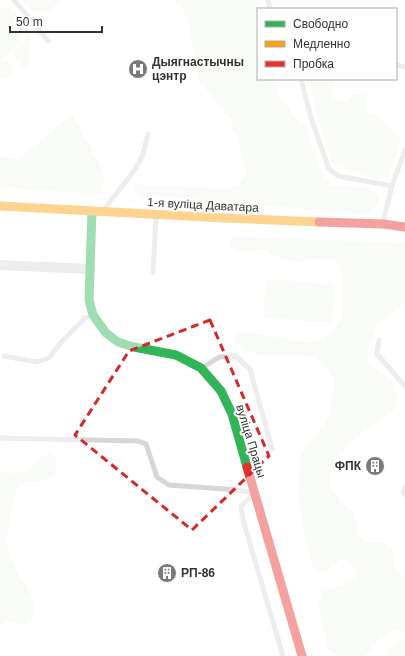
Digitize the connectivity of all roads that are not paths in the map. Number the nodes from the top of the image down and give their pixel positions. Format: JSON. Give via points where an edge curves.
{"nodes":[{"id":1,"x":14,"y":0,"type":"edge"},
{"id":2,"x":48,"y":41,"type":"dead end"},
{"id":3,"x":301,"y":80,"type":"edge"},
{"id":4,"x":148,"y":134,"type":"dead end"},
{"id":5,"x":405,"y":150,"type":"edge"},
{"id":6,"x":392,"y":186,"type":"junction"},
{"id":7,"x":0,"y":206,"type":"edge"},
{"id":8,"x":92,"y":211,"type":"junction"},
{"id":9,"x":103,"y":212,"type":"junction"},
{"id":10,"x":156,"y":215,"type":"junction"},
{"id":11,"x":383,"y":224,"type":"junction"},
{"id":12,"x":405,"y":227,"type":"edge"},
{"id":13,"x":0,"y":265,"type":"edge"},
{"id":14,"x":90,"y":269,"type":"junction"},
{"id":15,"x":153,"y":272,"type":"dead end"},
{"id":16,"x":92,"y":316,"type":"junction"},
{"id":17,"x":379,"y":340,"type":"dead end"},
{"id":18,"x":4,"y":356,"type":"dead end"},
{"id":19,"x":201,"y":368,"type":"junction"},
{"id":20,"x":405,"y":386,"type":"edge"},
{"id":21,"x":0,"y":438,"type":"edge"},
{"id":22,"x":272,"y":449,"type":"dead end"},
{"id":23,"x":405,"y":487,"type":"edge"},
{"id":24,"x":255,"y":493,"type":"junction"},
{"id":25,"x":405,"y":495,"type":"edge"},
{"id":26,"x":283,"y":656,"type":"edge"},
{"id":27,"x":302,"y":656,"type":"edge"}],
"edges":[{"from":1,"to":2,"type":"lane"},
{"from":3,"to":6,"type":"lane","via":[[329,170],[338,176]]},
{"from":4,"to":9,"type":"lane","via":[[142,156]]},
{"from":5,"to":6,"type":"lane"},
{"from":6,"to":11,"type":"lane"},
{"from":7,"to":8,"type":"street","name":"1-я вуліца Даватара"},
{"from":8,"to":9,"type":"street","name":"1-я вуліца Даватара"},
{"from":8,"to":14,"type":"street"},
{"from":9,"to":10,"type":"street","name":"1-я вуліца Даватара"},
{"from":10,"to":11,"type":"street","name":"1-я вуліца Даватара"},
{"from":10,"to":15,"type":"lane"},
{"from":11,"to":12,"type":"street","name":"1-я вуліца Даватара"},
{"from":13,"to":14,"type":"street"},
{"from":14,"to":16,"type":"street","via":[[89,300]]},
{"from":16,"to":18,"type":"lane","via":[[86,318],[49,358],[37,362]]},
{"from":16,"to":19,"type":"street","name":"вуліца Працы","via":[[106,333],[118,342],[176,355]]},
{"from":17,"to":20,"type":"lane","via":[[378,354]]},
{"from":19,"to":22,"type":"lane","via":[[219,357],[235,356],[250,369]]},
{"from":19,"to":24,"type":"street","name":"вуліца Працы","via":[[221,391],[232,414]]},
{"from":21,"to":24,"type":"lane","via":[[138,441],[146,444],[157,477],[169,485]]},
{"from":23,"to":25,"type":"lane"},
{"from":24,"to":26,"type":"lane","via":[[241,506],[243,520]]},
{"from":24,"to":27,"type":"street","name":"вуліца Працы"}]}
